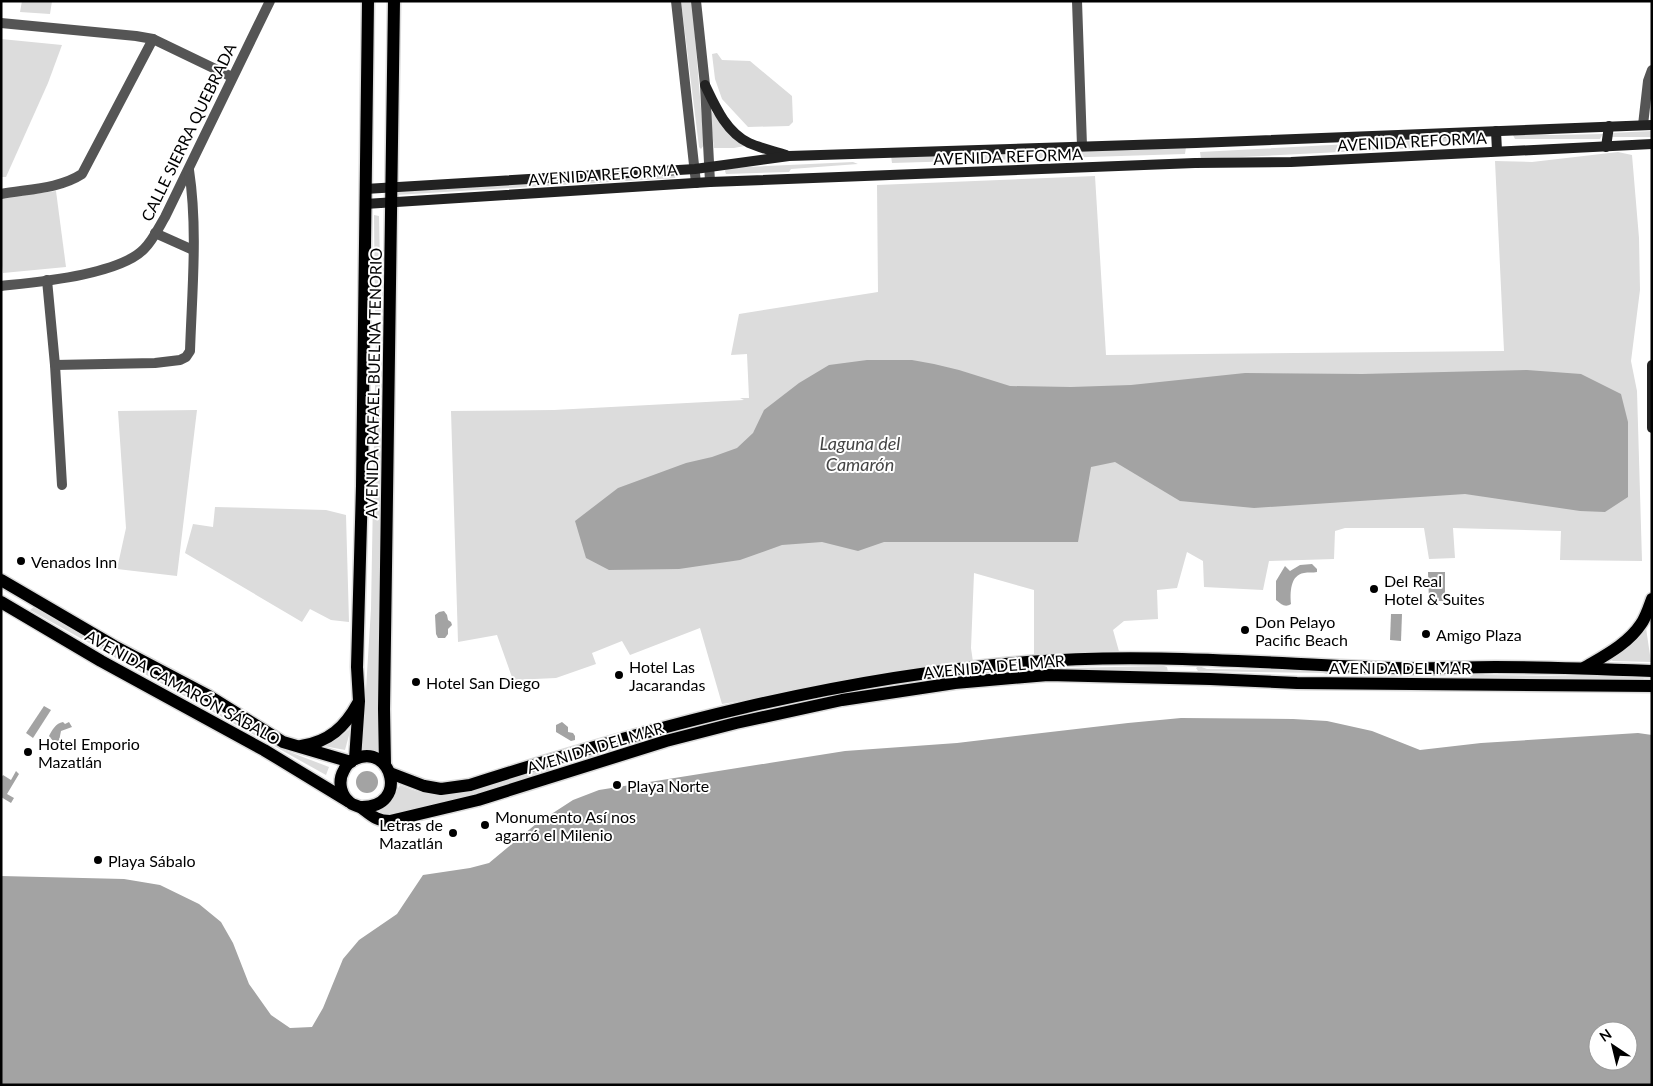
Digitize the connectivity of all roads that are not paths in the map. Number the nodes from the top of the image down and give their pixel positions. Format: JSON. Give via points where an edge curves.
{"nodes":[{"id":1,"x":270,"y":1,"type":"edge"},
{"id":2,"x":368,"y":1,"type":"edge"},
{"id":3,"x":394,"y":1,"type":"edge"},
{"id":4,"x":676,"y":1,"type":"edge"},
{"id":5,"x":696,"y":1,"type":"edge"},
{"id":6,"x":1077,"y":1,"type":"edge"},
{"id":7,"x":1,"y":23,"type":"edge"},
{"id":8,"x":153,"y":39,"type":"junction"},
{"id":9,"x":1652,"y":70,"type":"edge"},
{"id":10,"x":232,"y":77,"type":"junction"},
{"id":11,"x":705,"y":85,"type":"junction"},
{"id":12,"x":1647,"y":125,"type":"edge"},
{"id":13,"x":1609,"y":126,"type":"junction"},
{"id":14,"x":1496,"y":131,"type":"junction"},
{"id":15,"x":1652,"y":144,"type":"edge"},
{"id":16,"x":1082,"y":146,"type":"junction"},
{"id":17,"x":1606,"y":147,"type":"junction"},
{"id":18,"x":1497,"y":151,"type":"junction"},
{"id":19,"x":789,"y":156,"type":"junction"},
{"id":20,"x":709,"y":167,"type":"junction"},
{"id":21,"x":695,"y":169,"type":"junction"},
{"id":22,"x":189,"y":170,"type":"junction"},
{"id":23,"x":710,"y":182,"type":"junction"},
{"id":24,"x":696,"y":183,"type":"junction"},
{"id":25,"x":392,"y":187,"type":"junction"},
{"id":26,"x":366,"y":189,"type":"junction"},
{"id":27,"x":1,"y":194,"type":"edge"},
{"id":28,"x":391,"y":203,"type":"junction"},
{"id":29,"x":365,"y":204,"type":"junction"},
{"id":30,"x":155,"y":233,"type":"junction"},
{"id":31,"x":193,"y":250,"type":"junction"},
{"id":32,"x":47,"y":280,"type":"junction"},
{"id":33,"x":1,"y":286,"type":"edge"},
{"id":34,"x":55,"y":365,"type":"junction"},
{"id":35,"x":1652,"y":365,"type":"edge"},
{"id":36,"x":1652,"y":428,"type":"edge"},
{"id":37,"x":62,"y":485,"type":"dead end"},
{"id":38,"x":6,"y":584,"type":"edge"},
{"id":39,"x":1652,"y":598,"type":"edge"},
{"id":40,"x":1,"y":601,"type":"edge"},
{"id":41,"x":1584,"y":668,"type":"junction"},
{"id":42,"x":1652,"y":671,"type":"edge"},
{"id":43,"x":1652,"y":686,"type":"edge"},
{"id":44,"x":359,"y":701,"type":"junction"},
{"id":45,"x":298,"y":747,"type":"junction"},
{"id":46,"x":353,"y":761,"type":"junction"},
{"id":47,"x":388,"y":769,"type":"junction"},
{"id":48,"x":348,"y":801,"type":"junction"},
{"id":49,"x":361,"y":807,"type":"junction"}],
"edges":[{"from":1,"to":10,"type":"street","name":"CALLE SIERRA QUEBRADA"},
{"from":2,"to":26,"type":"main road","name":"AVENIDA RAFAEL BUELNA TENORIO"},
{"from":3,"to":25,"type":"main road","name":"AVENIDA RAFAEL BUELNA TENORIO"},
{"from":4,"to":21,"type":"street"},
{"from":5,"to":11,"type":"street"},
{"from":6,"to":16,"type":"street"},
{"from":7,"to":8,"type":"street"},
{"from":8,"to":10,"type":"street"},
{"from":8,"to":27,"type":"street","via":[[82,174],[57,185]]},
{"from":9,"to":12,"type":"street","via":[[1648,82]]},
{"from":10,"to":22,"type":"street","name":"CALLE SIERRA QUEBRADA"},
{"from":11,"to":19,"type":"main road","via":[[718,112],[734,133],[749,143]]},
{"from":11,"to":20,"type":"street"},
{"from":12,"to":13,"type":"main road","name":"AVENIDA REFORMA"},
{"from":13,"to":14,"type":"main road","name":"AVENIDA REFORMA"},
{"from":13,"to":17,"type":"main road"},
{"from":14,"to":16,"type":"main road","name":"AVENIDA REFORMA"},
{"from":14,"to":18,"type":"main road"},
{"from":15,"to":17,"type":"main road","name":"AVENIDA REFORMA"},
{"from":16,"to":19,"type":"main road","name":"AVENIDA REFORMA"},
{"from":17,"to":18,"type":"main road","name":"AVENIDA REFORMA"},
{"from":18,"to":23,"type":"main road","name":"AVENIDA REFORMA","via":[[1291,162]]},
{"from":19,"to":20,"type":"main road","name":"AVENIDA REFORMA"},
{"from":20,"to":21,"type":"main road","name":"AVENIDA REFORMA"},
{"from":20,"to":23,"type":"street"},
{"from":21,"to":24,"type":"street"},
{"from":21,"to":25,"type":"main road","name":"AVENIDA REFORMA"},
{"from":22,"to":30,"type":"street","name":"CALLE SIERRA QUEBRADA"},
{"from":22,"to":31,"type":"street"},
{"from":23,"to":24,"type":"main road","name":"AVENIDA REFORMA"},
{"from":24,"to":28,"type":"main road","name":"AVENIDA REFORMA"},
{"from":25,"to":26,"type":"main road","name":"AVENIDA REFORMA"},
{"from":25,"to":28,"type":"main road","name":"AVENIDA RAFAEL BUELNA TENORIO"},
{"from":26,"to":29,"type":"main road","name":"AVENIDA RAFAEL BUELNA TENORIO"},
{"from":28,"to":29,"type":"main road","name":"AVENIDA REFORMA"},
{"from":28,"to":47,"type":"main road","name":"AVENIDA RAFAEL BUELNA TENORIO","via":[[384,709]]},
{"from":29,"to":44,"type":"main road","name":"AVENIDA RAFAEL BUELNA TENORIO"},
{"from":30,"to":31,"type":"street"},
{"from":30,"to":32,"type":"street","name":"CALLE SIERRA QUEBRADA","via":[[144,249],[127,262]]},
{"from":31,"to":34,"type":"street","via":[[190,351],[186,357],[155,363]]},
{"from":32,"to":33,"type":"street","name":"CALLE SIERRA QUEBRADA"},
{"from":32,"to":34,"type":"street"},
{"from":34,"to":37,"type":"street"},
{"from":35,"to":36,"type":"main road"},
{"from":38,"to":40,"type":"main road"},
{"from":38,"to":45,"type":"main road","name":"AVENIDA CAMARÓN SÁBALO","via":[[209,696],[283,742]]},
{"from":39,"to":41,"type":"main road","via":[[1641,625],[1632,635]]},
{"from":40,"to":48,"type":"main road","name":"AVENIDA CAMARÓN SÁBALO"},
{"from":41,"to":42,"type":"main road","name":"AVENIDA DEL MAR"},
{"from":41,"to":47,"type":"main road","name":"AVENIDA DEL MAR","via":[[1395,668],[1107,658],[1026,662],[909,675],[735,708],[447,789],[424,786]]},
{"from":43,"to":49,"type":"main road","name":"AVENIDA DEL MAR","via":[[1048,675],[955,683],[842,700],[736,722],[426,814],[382,821]]},
{"from":44,"to":45,"type":"main road","via":[[351,716],[333,734],[320,742]]},
{"from":44,"to":46,"type":"main road","name":"AVENIDA RAFAEL BUELNA TENORIO"},
{"from":45,"to":46,"type":"main road","name":"AVENIDA CAMARÓN SÁBALO"},
{"from":46,"to":47,"type":"main road","via":[[371,757]]},
{"from":46,"to":48,"type":"main road","via":[[346,767],[340,781]]},
{"from":47,"to":49,"type":"main road","via":[[392,782],[386,798],[379,804]]},
{"from":48,"to":49,"type":"main road"}]}
